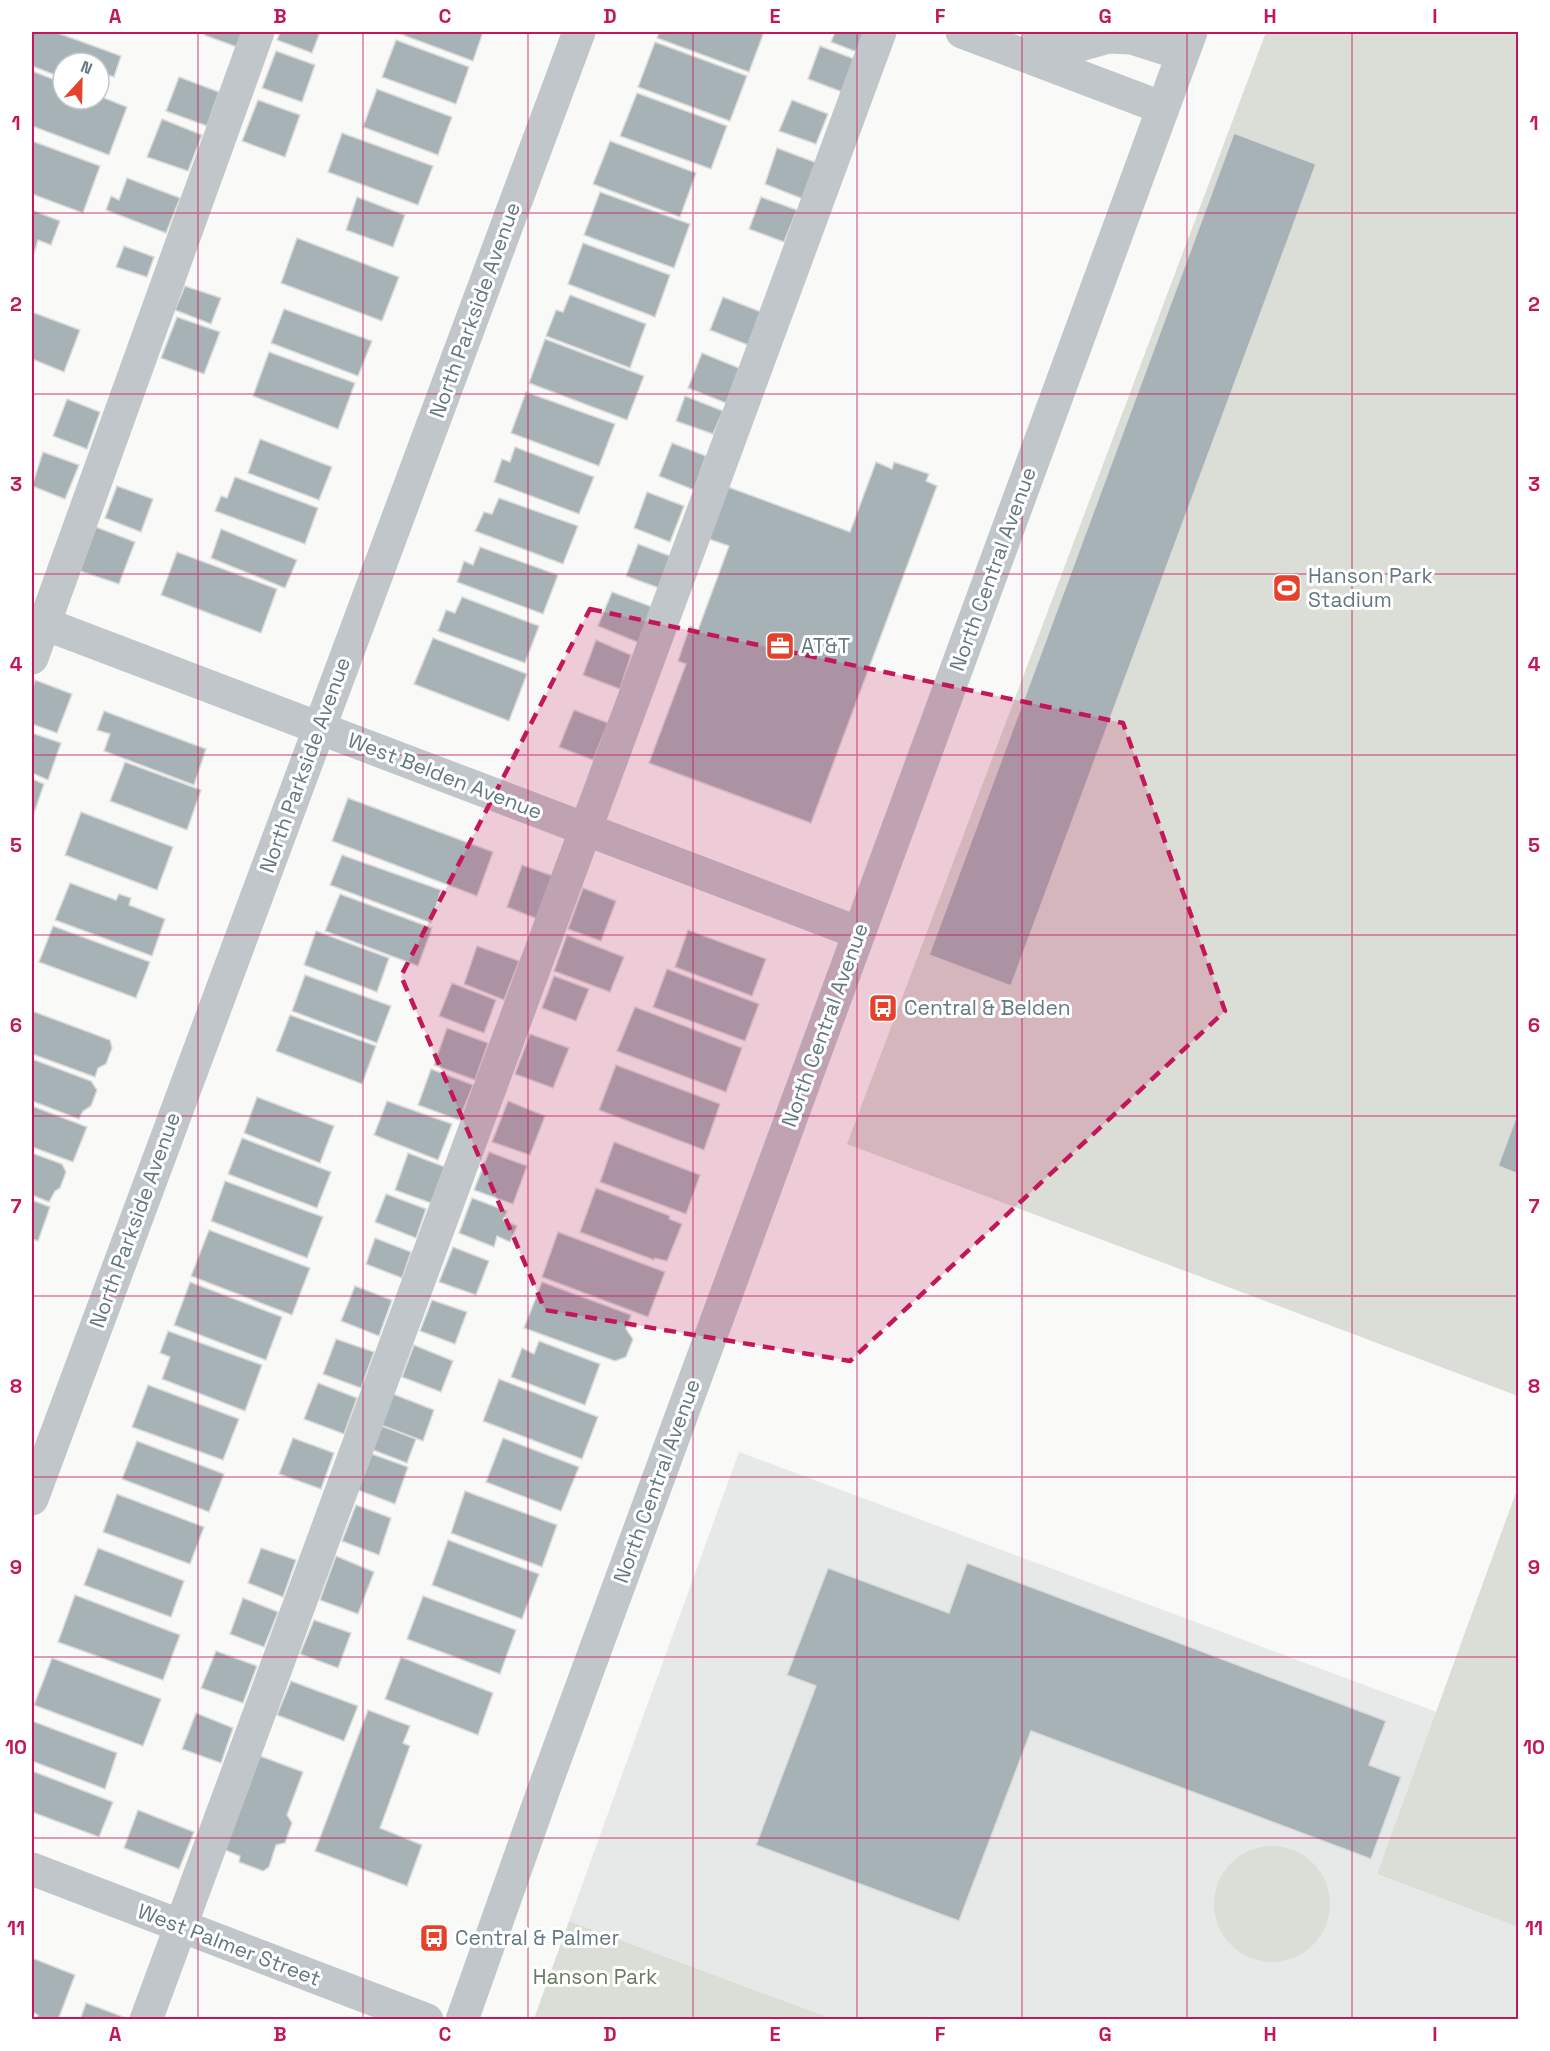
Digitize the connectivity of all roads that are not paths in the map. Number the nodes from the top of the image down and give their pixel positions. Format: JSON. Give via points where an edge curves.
{"nodes":[{"id":1,"x":258,"y":32,"type":"edge"},
{"id":2,"x":579,"y":32,"type":"edge"},
{"id":3,"x":880,"y":32,"type":"edge"},
{"id":4,"x":962,"y":32,"type":"edge"},
{"id":5,"x":1040,"y":32,"type":"edge"},
{"id":6,"x":1187,"y":43,"type":"edge"},
{"id":7,"x":1162,"y":108,"type":"junction"},
{"id":8,"x":38,"y":621,"type":"edge"},
{"id":9,"x":32,"y":658,"type":"edge"},
{"id":10,"x":319,"y":728,"type":"junction"},
{"id":11,"x":587,"y":830,"type":"junction"},
{"id":12,"x":859,"y":933,"type":"junction"},
{"id":13,"x":32,"y":1499,"type":"edge"},
{"id":14,"x":32,"y":1869,"type":"edge"},
{"id":15,"x":181,"y":1926,"type":"junction"},
{"id":16,"x":146,"y":2019,"type":"edge"},
{"id":17,"x":427,"y":2019,"type":"edge"},
{"id":18,"x":462,"y":2019,"type":"edge"}],
"edges":[{"from":1,"to":8,"type":"street"},
{"from":2,"to":10,"type":"street","name":"North Parkside Avenue"},
{"from":3,"to":11,"type":"street"},
{"from":4,"to":7,"type":"street"},
{"from":5,"to":6,"type":"street","via":[[1077,46],[1108,37]]},
{"from":6,"to":7,"type":"street","name":"North Central Avenue"},
{"from":7,"to":12,"type":"street","name":"North Central Avenue"},
{"from":8,"to":9,"type":"street"},
{"from":8,"to":10,"type":"street","name":"West Belden Avenue"},
{"from":10,"to":11,"type":"street","name":"West Belden Avenue"},
{"from":10,"to":13,"type":"street","name":"North Parkside Avenue"},
{"from":11,"to":12,"type":"street","name":"West Belden Avenue"},
{"from":11,"to":15,"type":"street"},
{"from":12,"to":18,"type":"street","name":"North Central Avenue"},
{"from":14,"to":15,"type":"street","name":"West Palmer Street"},
{"from":15,"to":16,"type":"street"},
{"from":15,"to":17,"type":"street","name":"West Palmer Street"}]}
